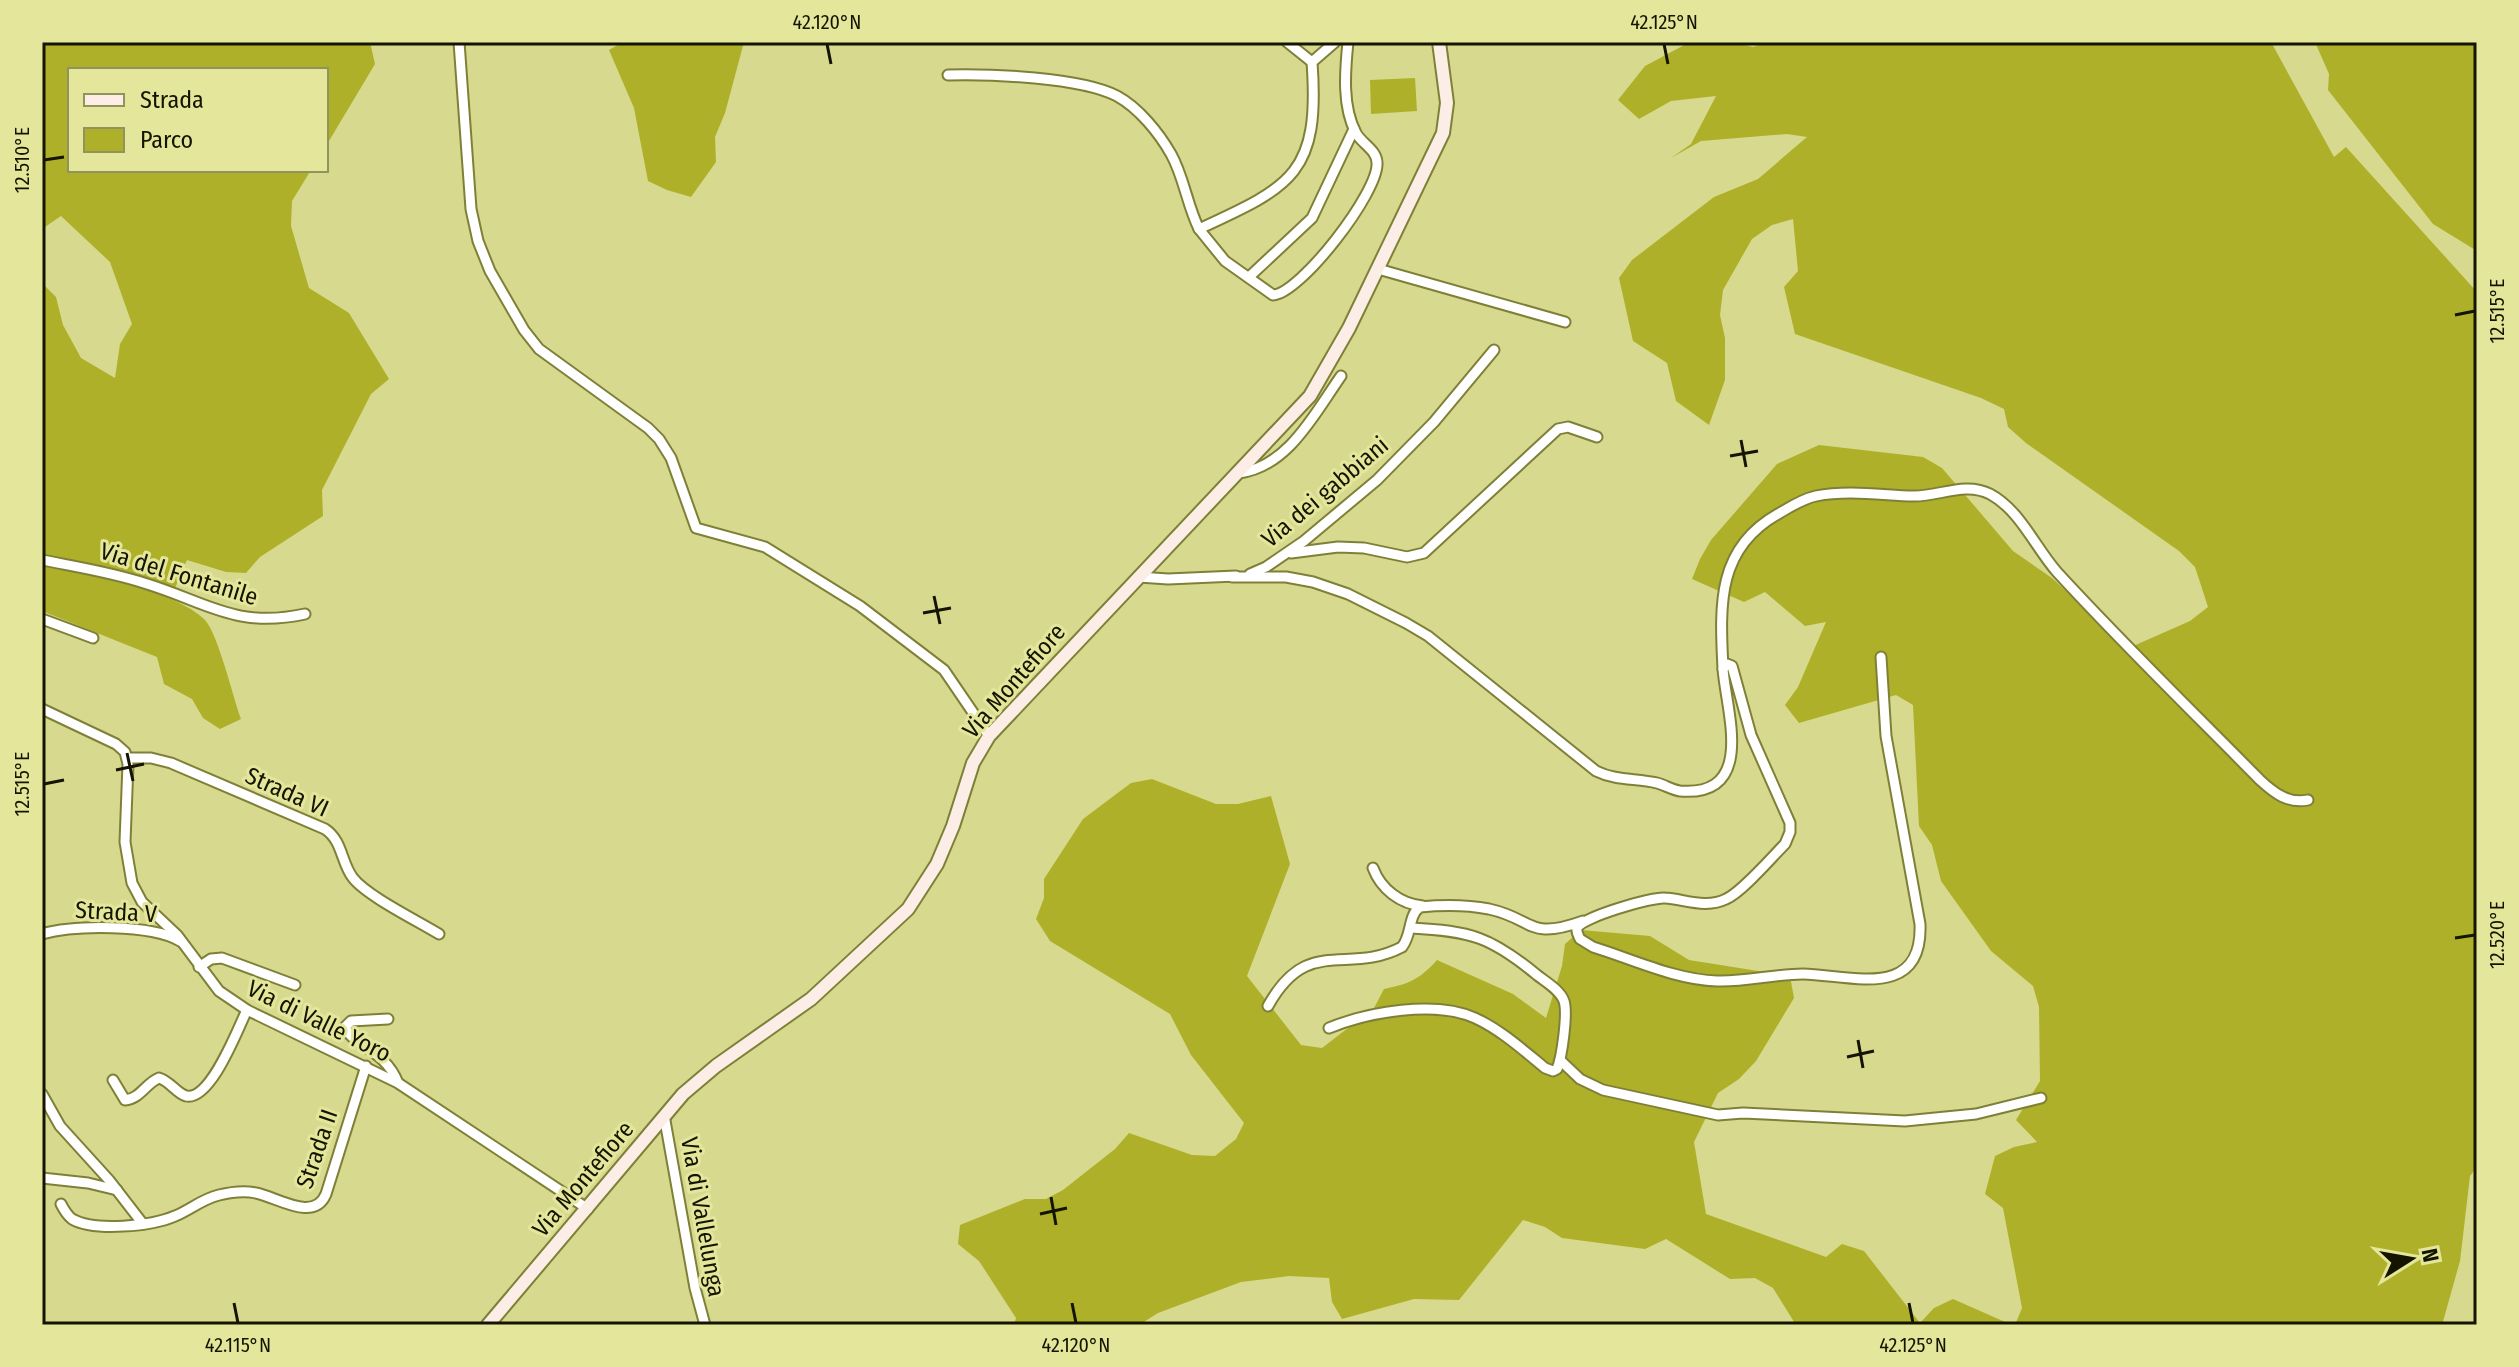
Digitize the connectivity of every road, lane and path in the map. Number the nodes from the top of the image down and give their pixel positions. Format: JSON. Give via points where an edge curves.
{"nodes":[{"id":1,"x":459,"y":42,"type":"edge"},
{"id":2,"x":1287,"y":42,"type":"edge"},
{"id":3,"x":1335,"y":42,"type":"edge"},
{"id":4,"x":1348,"y":42,"type":"edge"},
{"id":5,"x":1439,"y":42,"type":"edge"},
{"id":6,"x":1312,"y":62,"type":"junction"},
{"id":7,"x":948,"y":75,"type":"dead end"},
{"id":8,"x":1354,"y":129,"type":"junction"},
{"id":9,"x":1199,"y":229,"type":"junction"},
{"id":10,"x":1378,"y":269,"type":"junction"},
{"id":11,"x":1249,"y":277,"type":"junction"},
{"id":12,"x":1565,"y":322,"type":"dead end"},
{"id":13,"x":1494,"y":350,"type":"dead end"},
{"id":14,"x":1341,"y":376,"type":"dead end"},
{"id":15,"x":1597,"y":437,"type":"dead end"},
{"id":16,"x":1239,"y":473,"type":"junction"},
{"id":17,"x":1284,"y":555,"type":"junction"},
{"id":18,"x":42,"y":560,"type":"edge"},
{"id":19,"x":1139,"y":577,"type":"junction"},
{"id":20,"x":1232,"y":577,"type":"junction"},
{"id":21,"x":305,"y":614,"type":"dead end"},
{"id":22,"x":42,"y":619,"type":"edge"},
{"id":23,"x":93,"y":638,"type":"dead end"},
{"id":24,"x":1881,"y":657,"type":"dead end"},
{"id":25,"x":1723,"y":669,"type":"junction"},
{"id":26,"x":42,"y":709,"type":"edge"},
{"id":27,"x":989,"y":736,"type":"junction"},
{"id":28,"x":127,"y":758,"type":"junction"},
{"id":29,"x":2308,"y":800,"type":"dead end"},
{"id":30,"x":1373,"y":868,"type":"dead end"},
{"id":31,"x":1423,"y":906,"type":"junction"},
{"id":32,"x":1594,"y":917,"type":"junction"},
{"id":33,"x":1411,"y":928,"type":"junction"},
{"id":34,"x":42,"y":934,"type":"edge"},
{"id":35,"x":439,"y":934,"type":"dead end"},
{"id":36,"x":186,"y":946,"type":"junction"},
{"id":37,"x":199,"y":967,"type":"junction"},
{"id":38,"x":295,"y":985,"type":"dead end"},
{"id":39,"x":1268,"y":1006,"type":"dead end"},
{"id":40,"x":247,"y":1010,"type":"junction"},
{"id":41,"x":388,"y":1019,"type":"dead end"},
{"id":42,"x":1329,"y":1028,"type":"dead end"},
{"id":43,"x":1560,"y":1060,"type":"junction"},
{"id":44,"x":366,"y":1066,"type":"junction"},
{"id":45,"x":113,"y":1080,"type":"dead end"},
{"id":46,"x":398,"y":1083,"type":"junction"},
{"id":47,"x":42,"y":1094,"type":"edge"},
{"id":48,"x":2041,"y":1098,"type":"dead end"},
{"id":49,"x":664,"y":1115,"type":"junction"},
{"id":50,"x":42,"y":1178,"type":"edge"},
{"id":51,"x":117,"y":1190,"type":"junction"},
{"id":52,"x":61,"y":1204,"type":"dead end"},
{"id":53,"x":588,"y":1209,"type":"junction"},
{"id":54,"x":143,"y":1224,"type":"junction"},
{"id":55,"x":488,"y":1325,"type":"edge"},
{"id":56,"x":705,"y":1325,"type":"edge"}],
"edges":[{"from":1,"to":27,"type":"street","via":[[474,224],[490,271],[527,334],[552,360],[659,439],[675,467],[696,528],[765,547],[860,606],[944,670]]},
{"from":2,"to":6,"type":"street"},
{"from":3,"to":6,"type":"street"},
{"from":4,"to":8,"type":"street","via":[[1346,92]]},
{"from":5,"to":10,"type":"main road","name":"Via Montefiore","via":[[1447,103],[1443,133]]},
{"from":6,"to":9,"type":"street","via":[[1313,122],[1296,169],[1260,200]]},
{"from":7,"to":9,"type":"street","via":[[1049,80],[1121,98],[1170,152]]},
{"from":8,"to":11,"type":"street","via":[[1312,218]]},
{"from":8,"to":11,"type":"street","via":[[1377,164],[1352,220],[1281,294],[1271,294]]},
{"from":9,"to":11,"type":"street","via":[[1222,258]]},
{"from":10,"to":12,"type":"street"},
{"from":10,"to":16,"type":"main road","name":"Via Montefiore","via":[[1310,396]]},
{"from":13,"to":17,"type":"street","name":"Via dei gabbiani","via":[[1377,480]]},
{"from":14,"to":16,"type":"street","via":[[1281,455]]},
{"from":15,"to":17,"type":"street","via":[[1558,429],[1420,555],[1338,547]]},
{"from":16,"to":19,"type":"main road","name":"Via Montefiore"},
{"from":17,"to":20,"type":"street","name":"Via dei gabbiani","via":[[1257,572]]},
{"from":18,"to":21,"type":"street","name":"Via del Fontanile","via":[[142,582],[241,618]]},
{"from":19,"to":20,"type":"street","name":"Via dei gabbiani"},
{"from":19,"to":27,"type":"main road","name":"Via Montefiore"},
{"from":20,"to":25,"type":"street","via":[[1313,582],[1406,623],[1589,767],[1614,779],[1680,791],[1706,788],[1719,780],[1731,759],[1733,736]]},
{"from":22,"to":23,"type":"street"},
{"from":24,"to":32,"type":"street","via":[[1886,731],[1921,929],[1907,968],[1876,980],[1801,974],[1702,980],[1587,944],[1578,938],[1577,927]]},
{"from":25,"to":29,"type":"street","via":[[1722,604],[1728,577],[1741,544],[1760,525],[1814,497],[1979,490],[2008,508],[2057,572],[2260,780],[2282,797]]},
{"from":25,"to":32,"type":"street","via":[[1730,665],[1735,672],[1751,735],[1789,820],[1788,838],[1722,901],[1661,897]]},
{"from":26,"to":28,"type":"street","via":[[116,744]]},
{"from":27,"to":49,"type":"main road","name":"Via Montefiore","via":[[973,763],[937,864],[908,909],[811,999],[716,1066]]},
{"from":28,"to":35,"type":"street","name":"Strada VI","via":[[171,763],[325,829],[336,838],[358,884]]},
{"from":28,"to":36,"type":"street","name":"Via di Valle Yoro","via":[[125,842],[130,878],[142,902]]},
{"from":30,"to":31,"type":"street","via":[[1394,896]]},
{"from":31,"to":32,"type":"street","via":[[1491,910],[1545,930]]},
{"from":31,"to":33,"type":"street","via":[[1414,911]]},
{"from":33,"to":39,"type":"street","via":[[1405,943],[1388,953],[1318,961],[1298,969]]},
{"from":33,"to":43,"type":"street","via":[[1488,941],[1560,994],[1565,1010]]},
{"from":34,"to":36,"type":"street","name":"Strada V","via":[[67,929],[147,930]]},
{"from":36,"to":37,"type":"street","name":"Via di Valle Yoro"},
{"from":37,"to":38,"type":"street","via":[[222,958]]},
{"from":37,"to":40,"type":"street","name":"Via di Valle Yoro","via":[[219,991]]},
{"from":40,"to":44,"type":"street","name":"Via di Valle Yoro"},
{"from":40,"to":45,"type":"street","via":[[216,1073],[196,1095],[183,1094],[159,1078],[125,1100]]},
{"from":41,"to":46,"type":"street","via":[[351,1021],[345,1027],[385,1060]]},
{"from":42,"to":43,"type":"street","via":[[1369,1015],[1448,1011],[1490,1026],[1549,1071],[1557,1069]]},
{"from":43,"to":48,"type":"street","via":[[1580,1079],[1603,1090],[1718,1115],[1905,1121],[1976,1114]]},
{"from":44,"to":46,"type":"street","name":"Via di Valle Yoro"},
{"from":44,"to":54,"type":"street","name":"Strada II","via":[[320,1205],[303,1207],[238,1192]]},
{"from":46,"to":53,"type":"street","name":"Via di Valle Yoro"},
{"from":47,"to":51,"type":"street","via":[[62,1130]]},
{"from":49,"to":53,"type":"main road","name":"Via Montefiore"},
{"from":49,"to":56,"type":"street","name":"Via di Vallelunga"},
{"from":50,"to":51,"type":"street"},
{"from":51,"to":54,"type":"street"},
{"from":52,"to":54,"type":"street","name":"Strada II","via":[[79,1221]]},
{"from":53,"to":55,"type":"main road","name":"Via Montefiore"}]}
